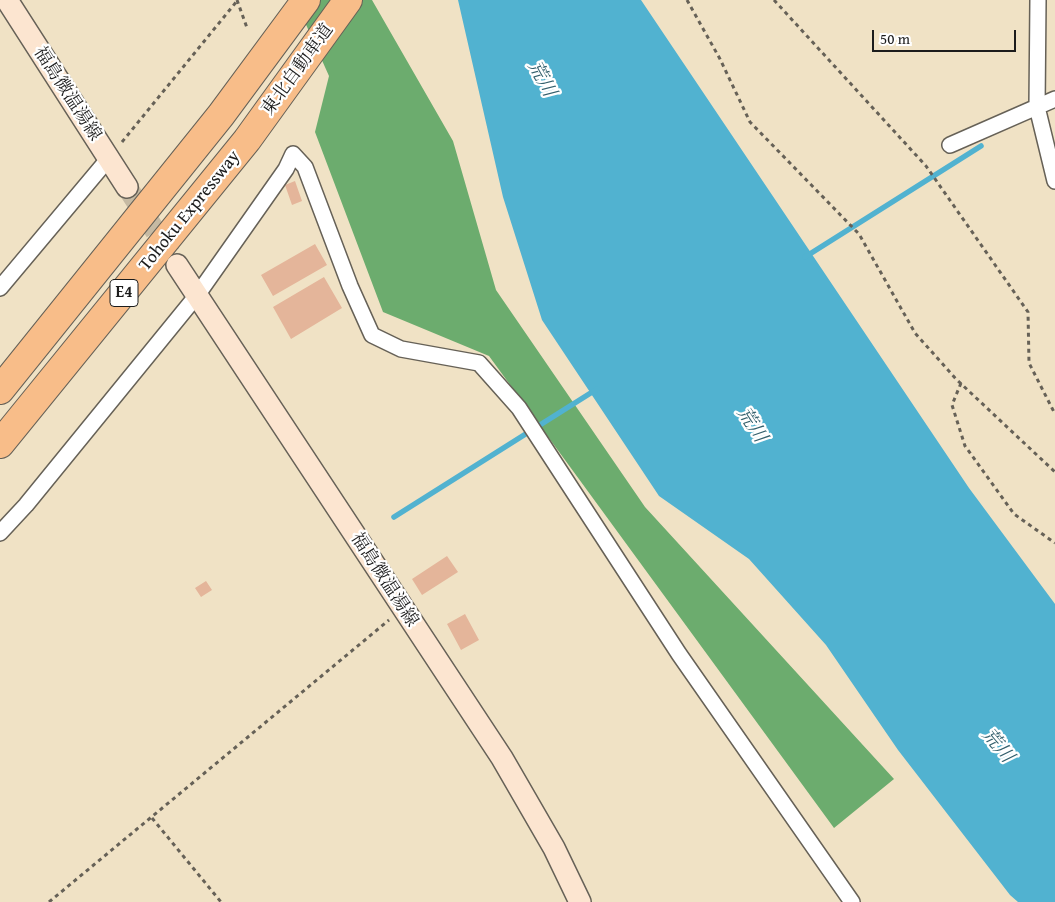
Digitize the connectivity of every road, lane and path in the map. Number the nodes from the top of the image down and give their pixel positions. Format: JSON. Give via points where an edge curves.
{"nodes":[{"id":1,"x":7,"y":0,"type":"edge"},
{"id":2,"x":306,"y":0,"type":"edge"},
{"id":3,"x":348,"y":0,"type":"edge"},
{"id":4,"x":687,"y":0,"type":"edge"},
{"id":5,"x":774,"y":0,"type":"edge"},
{"id":6,"x":1038,"y":0,"type":"edge"},
{"id":7,"x":237,"y":1,"type":"edge"},
{"id":8,"x":247,"y":28,"type":"dead end"},
{"id":9,"x":1055,"y":99,"type":"edge"},
{"id":10,"x":1037,"y":107,"type":"junction"},
{"id":11,"x":221,"y":115,"type":"joint"},
{"id":12,"x":247,"y":140,"type":"joint"},
{"id":13,"x":950,"y":145,"type":"dead end"},
{"id":14,"x":109,"y":158,"type":"junction"},
{"id":15,"x":1055,"y":181,"type":"edge"},
{"id":16,"x":127,"y":187,"type":"tunnel mouth"},
{"id":17,"x":177,"y":265,"type":"tunnel mouth"},
{"id":18,"x":0,"y":288,"type":"edge"},
{"id":19,"x":198,"y":294,"type":"junction"},
{"id":20,"x":961,"y":383,"type":"junction"},
{"id":21,"x":0,"y":390,"type":"edge"},
{"id":22,"x":1055,"y":414,"type":"edge"},
{"id":23,"x":0,"y":444,"type":"edge"},
{"id":24,"x":1055,"y":472,"type":"edge"},
{"id":25,"x":0,"y":533,"type":"edge"},
{"id":26,"x":1055,"y":543,"type":"edge"},
{"id":27,"x":403,"y":608,"type":"junction"},
{"id":28,"x":152,"y":818,"type":"junction"},
{"id":29,"x":49,"y":902,"type":"edge"},
{"id":30,"x":221,"y":902,"type":"edge"},
{"id":31,"x":580,"y":902,"type":"edge"},
{"id":32,"x":852,"y":902,"type":"edge"}],
"edges":[{"from":1,"to":14,"type":"main road","name":"福島微温湯線"},
{"from":2,"to":11,"type":"highway","name":"東北自動車道","number":"E4"},
{"from":3,"to":12,"type":"highway","name":"東北自動車道","number":"E4"},
{"from":4,"to":20,"type":"path","via":[[750,122],[859,234],[915,332]]},
{"from":5,"to":22,"type":"path","via":[[926,166],[1028,312],[1029,363]]},
{"from":6,"to":10,"type":"street"},
{"from":7,"to":8,"type":"path"},
{"from":7,"to":14,"type":"path"},
{"from":9,"to":10,"type":"street"},
{"from":10,"to":13,"type":"street"},
{"from":10,"to":15,"type":"street"},
{"from":11,"to":21,"type":"highway","name":"Tohoku Expressway","number":"E4"},
{"from":12,"to":23,"type":"highway","name":"Tohoku Expressway","number":"E4"},
{"from":14,"to":16,"type":"main road","name":"福島微温湯線"},
{"from":14,"to":18,"type":"street"},
{"from":17,"to":19,"type":"main road","name":"福島微温湯線"},
{"from":19,"to":25,"type":"street"},
{"from":19,"to":27,"type":"main road","name":"福島微温湯線"},
{"from":19,"to":32,"type":"street","via":[[286,169],[292,154],[306,167],[350,286],[372,335],[401,349],[479,363],[519,408],[679,654]]},
{"from":20,"to":24,"type":"path"},
{"from":20,"to":26,"type":"path","via":[[952,405],[965,446],[1014,514]]},
{"from":27,"to":28,"type":"path"},
{"from":27,"to":31,"type":"main road","name":"福島微温湯線","via":[[502,758],[554,848]]},
{"from":28,"to":29,"type":"path"},
{"from":28,"to":30,"type":"path"}]}
